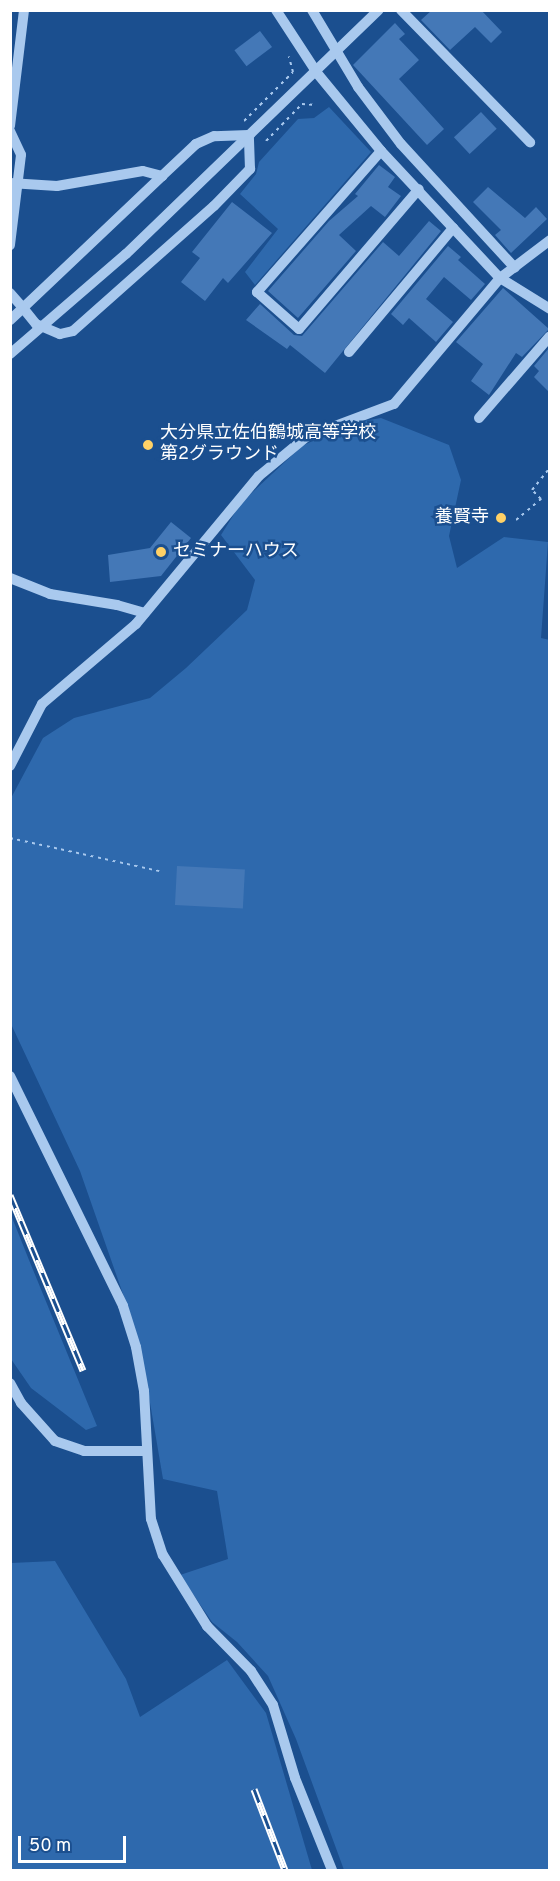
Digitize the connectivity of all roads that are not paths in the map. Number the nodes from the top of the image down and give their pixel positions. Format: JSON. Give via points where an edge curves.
{"nodes":[{"id":1,"x":24,"y":10,"type":"edge"},
{"id":2,"x":276,"y":10,"type":"edge"},
{"id":3,"x":312,"y":10,"type":"edge"},
{"id":4,"x":379,"y":10,"type":"edge"},
{"id":5,"x":401,"y":10,"type":"edge"},
{"id":6,"x":337,"y":52,"type":"junction"},
{"id":7,"x":317,"y":73,"type":"junction"},
{"id":8,"x":10,"y":126,"type":"edge"},
{"id":9,"x":10,"y":131,"type":"edge"},
{"id":10,"x":249,"y":135,"type":"junction"},
{"id":11,"x":530,"y":142,"type":"dead end"},
{"id":12,"x":381,"y":151,"type":"junction"},
{"id":13,"x":162,"y":176,"type":"junction"},
{"id":14,"x":14,"y":183,"type":"edge"},
{"id":15,"x":419,"y":189,"type":"junction"},
{"id":16,"x":453,"y":228,"type":"junction"},
{"id":17,"x":549,"y":240,"type":"edge"},
{"id":18,"x":10,"y":245,"type":"edge"},
{"id":19,"x":515,"y":268,"type":"junction"},
{"id":20,"x":500,"y":278,"type":"junction"},
{"id":21,"x":10,"y":293,"type":"edge"},
{"id":22,"x":23,"y":308,"type":"junction"},
{"id":23,"x":549,"y":309,"type":"edge"},
{"id":24,"x":10,"y":320,"type":"edge"},
{"id":25,"x":549,"y":336,"type":"edge"},
{"id":26,"x":349,"y":352,"type":"dead end"},
{"id":27,"x":10,"y":354,"type":"edge"},
{"id":28,"x":479,"y":418,"type":"dead end"},
{"id":29,"x":10,"y":578,"type":"edge"},
{"id":30,"x":145,"y":613,"type":"junction"},
{"id":31,"x":10,"y":766,"type":"edge"},
{"id":32,"x":10,"y":1076,"type":"edge"},
{"id":33,"x":10,"y":1383,"type":"edge"},
{"id":34,"x":146,"y":1451,"type":"junction"},
{"id":35,"x":332,"y":1870,"type":"edge"}],
"edges":[{"from":1,"to":8,"type":"street"},
{"from":2,"to":7,"type":"street"},
{"from":3,"to":6,"type":"street"},
{"from":4,"to":6,"type":"street"},
{"from":5,"to":11,"type":"street"},
{"from":6,"to":7,"type":"street"},
{"from":6,"to":19,"type":"street","via":[[401,144]]},
{"from":7,"to":10,"type":"street"},
{"from":7,"to":12,"type":"street"},
{"from":9,"to":14,"type":"street","via":[[21,155]]},
{"from":10,"to":13,"type":"street","via":[[214,136],[196,144]]},
{"from":10,"to":22,"type":"street","via":[[250,169],[73,331],[60,334],[36,324]]},
{"from":10,"to":27,"type":"street","bridge":true,"via":[[126,254]]},
{"from":12,"to":15,"type":"street"},
{"from":12,"to":15,"type":"street","via":[[257,292],[300,329]]},
{"from":13,"to":14,"type":"street","via":[[143,171],[57,186]]},
{"from":13,"to":22,"type":"street"},
{"from":14,"to":18,"type":"street"},
{"from":15,"to":16,"type":"street"},
{"from":16,"to":20,"type":"street"},
{"from":16,"to":26,"type":"street"},
{"from":17,"to":19,"type":"street"},
{"from":19,"to":20,"type":"street"},
{"from":20,"to":23,"type":"street"},
{"from":20,"to":30,"type":"street","via":[[394,404],[306,437],[259,476]]},
{"from":21,"to":22,"type":"street"},
{"from":22,"to":24,"type":"street"},
{"from":25,"to":28,"type":"street"},
{"from":29,"to":30,"type":"street","via":[[50,594]]},
{"from":30,"to":31,"type":"street","via":[[42,704]]},
{"from":32,"to":34,"type":"street","via":[[123,1306],[144,1392]]},
{"from":33,"to":34,"type":"street","via":[[21,1403],[55,1441],[84,1451]]},
{"from":34,"to":35,"type":"street","via":[[150,1519],[163,1555],[207,1626],[251,1671],[273,1705],[295,1778]]}]}
